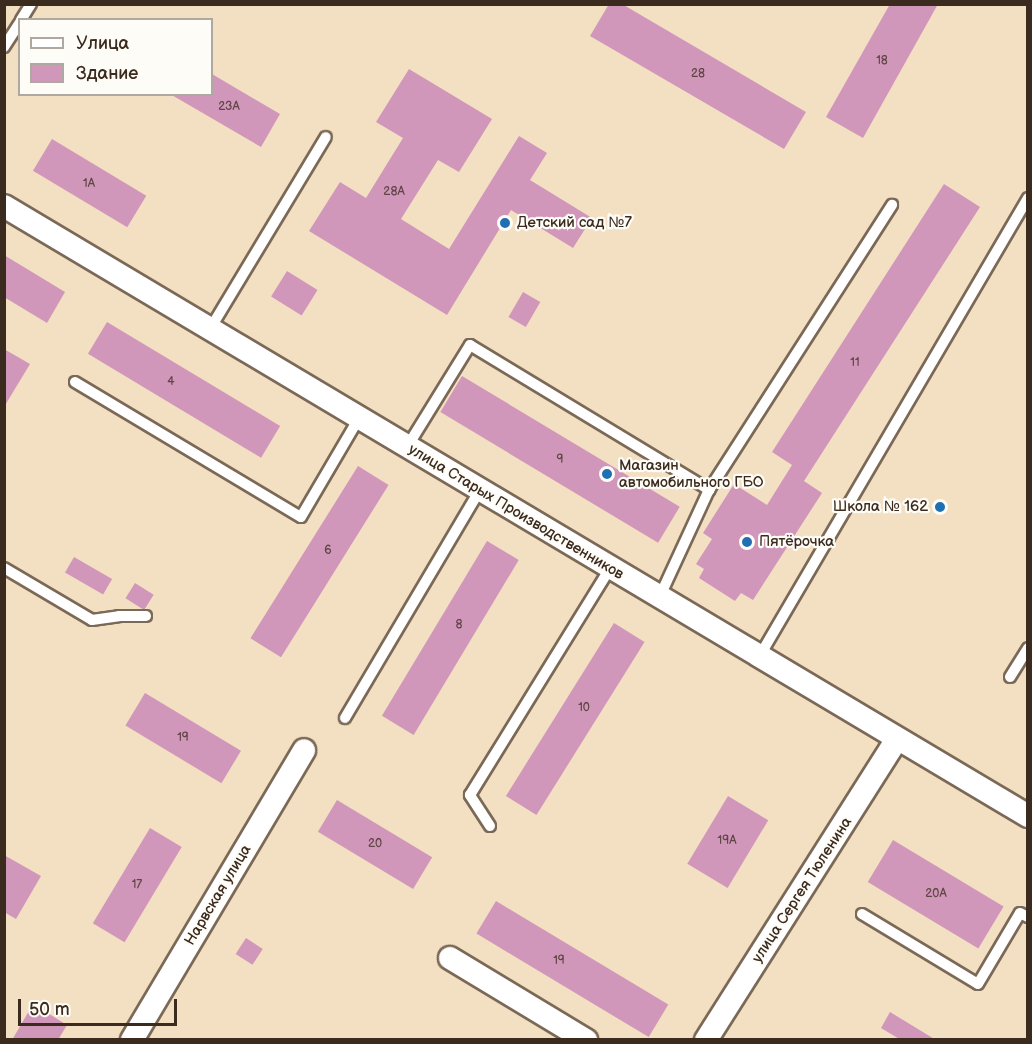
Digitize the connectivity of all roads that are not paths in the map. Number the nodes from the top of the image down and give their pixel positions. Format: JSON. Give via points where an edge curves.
{"nodes":[{"id":1,"x":31,"y":4,"type":"edge"},
{"id":2,"x":22,"y":18,"type":"edge"},
{"id":3,"x":18,"y":24,"type":"edge"},
{"id":4,"x":4,"y":47,"type":"edge"},
{"id":5,"x":326,"y":137,"type":"dead end"},
{"id":6,"x":1028,"y":198,"type":"edge"},
{"id":7,"x":892,"y":205,"type":"dead end"},
{"id":8,"x":4,"y":206,"type":"edge"},
{"id":9,"x":210,"y":329,"type":"junction"},
{"id":10,"x":75,"y":382,"type":"dead end"},
{"id":11,"x":359,"y":418,"type":"junction"},
{"id":12,"x":407,"y":447,"type":"junction"},
{"id":13,"x":480,"y":490,"type":"junction"},
{"id":14,"x":709,"y":490,"type":"junction"},
{"id":15,"x":4,"y":568,"type":"edge"},
{"id":16,"x":610,"y":568,"type":"junction"},
{"id":17,"x":659,"y":598,"type":"junction"},
{"id":18,"x":146,"y":616,"type":"dead end"},
{"id":19,"x":1028,"y":648,"type":"edge"},
{"id":20,"x":759,"y":657,"type":"junction"},
{"id":21,"x":1011,"y":677,"type":"dead end"},
{"id":22,"x":345,"y":718,"type":"dead end"},
{"id":23,"x":897,"y":739,"type":"junction"},
{"id":24,"x":304,"y":750,"type":"dead end"},
{"id":25,"x":1028,"y":816,"type":"edge"},
{"id":26,"x":490,"y":826,"type":"dead end"},
{"id":27,"x":862,"y":915,"type":"dead end"},
{"id":28,"x":1028,"y":917,"type":"edge"},
{"id":29,"x":450,"y":958,"type":"dead end"},
{"id":30,"x":132,"y":1040,"type":"edge"},
{"id":31,"x":586,"y":1040,"type":"edge"},
{"id":32,"x":706,"y":1040,"type":"edge"}],
"edges":[{"from":1,"to":2,"type":"lane"},
{"from":3,"to":4,"type":"lane"},
{"from":5,"to":9,"type":"lane"},
{"from":6,"to":20,"type":"lane"},
{"from":7,"to":14,"type":"lane"},
{"from":8,"to":9,"type":"street","name":"улица Старых Производственников"},
{"from":9,"to":11,"type":"street","name":"улица Старых Производственников"},
{"from":10,"to":11,"type":"lane","via":[[301,517]]},
{"from":11,"to":12,"type":"street","name":"улица Старых Производственников"},
{"from":12,"to":13,"type":"street","name":"улица Старых Производственников"},
{"from":12,"to":14,"type":"lane","via":[[470,345]]},
{"from":13,"to":16,"type":"street","name":"улица Старых Производственников"},
{"from":13,"to":22,"type":"lane"},
{"from":14,"to":17,"type":"lane"},
{"from":15,"to":18,"type":"lane","via":[[92,620]]},
{"from":16,"to":17,"type":"street","name":"улица Старых Производственников"},
{"from":16,"to":26,"type":"lane","via":[[470,795]]},
{"from":17,"to":20,"type":"street","name":"улица Старых Производственников"},
{"from":19,"to":21,"type":"lane"},
{"from":20,"to":23,"type":"street","name":"улица Старых Производственников"},
{"from":23,"to":25,"type":"street","name":"улица Старых Производственников"},
{"from":23,"to":32,"type":"street","name":"улица Сергея Тюленина"},
{"from":24,"to":30,"type":"street","name":"Нарвская улица"},
{"from":27,"to":28,"type":"lane","via":[[978,984],[1020,913]]},
{"from":29,"to":31,"type":"street"}]}
